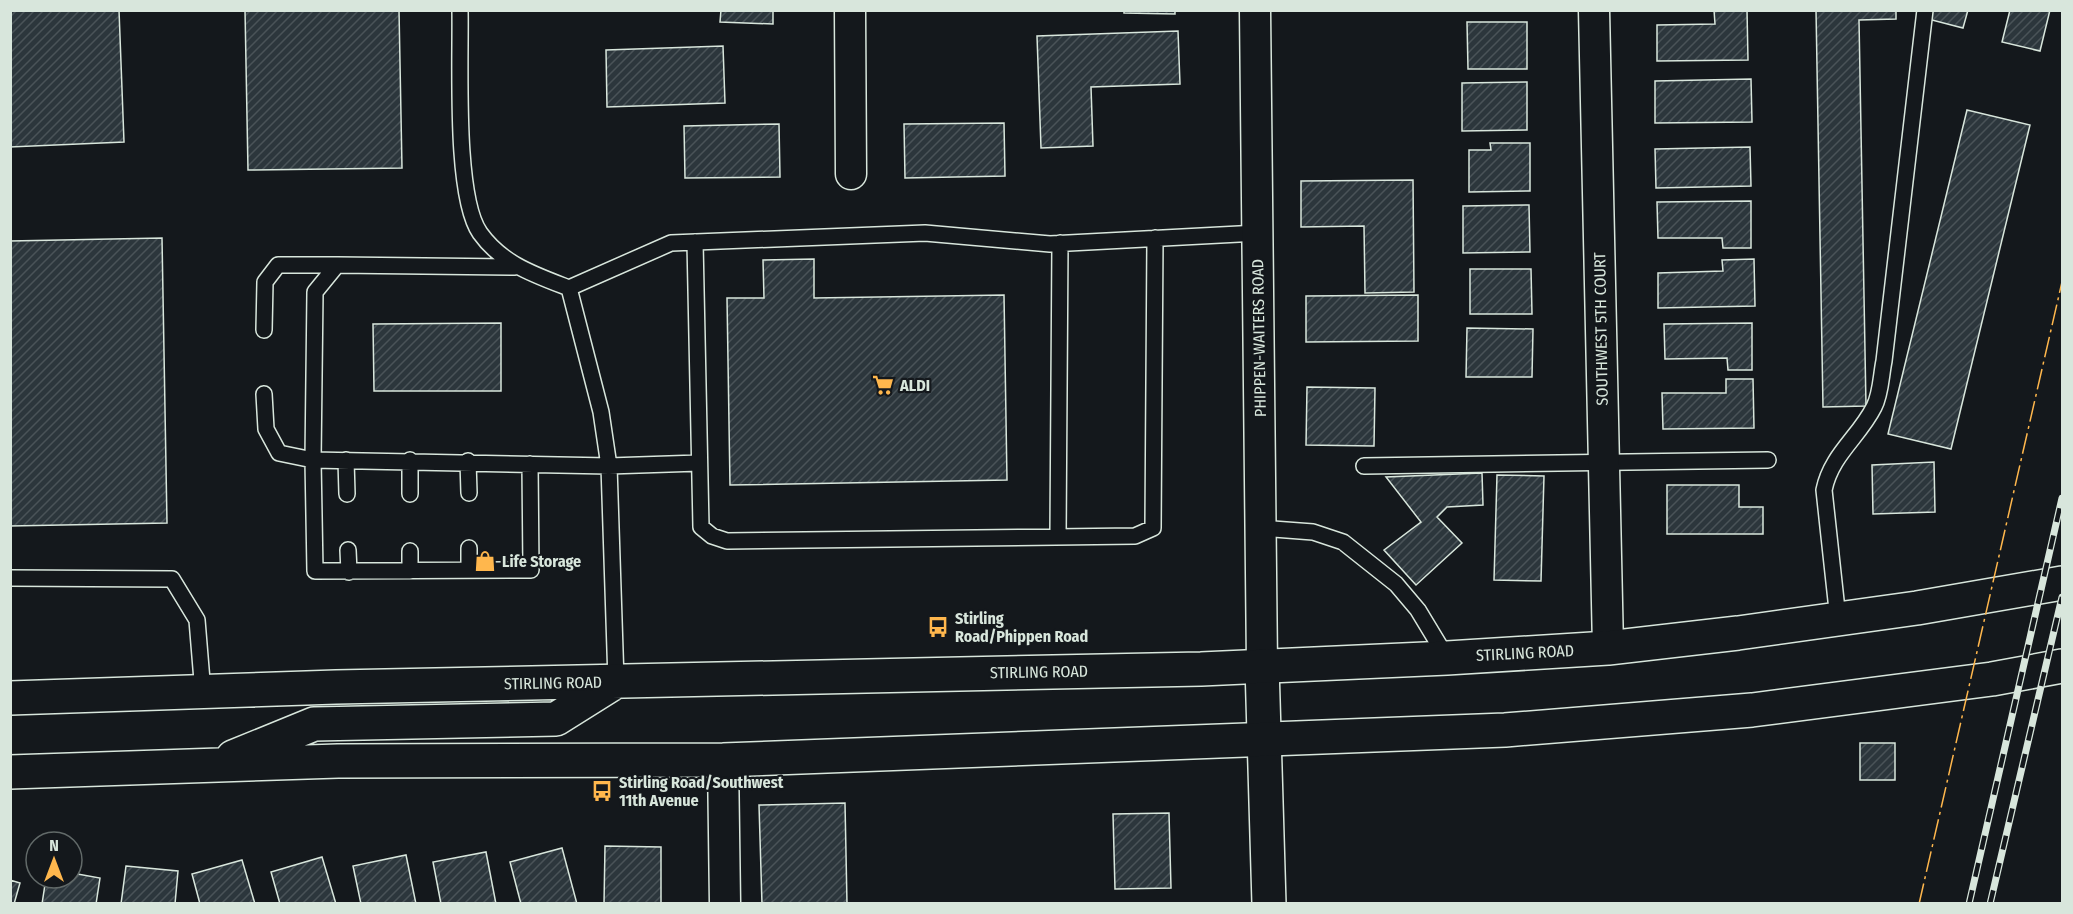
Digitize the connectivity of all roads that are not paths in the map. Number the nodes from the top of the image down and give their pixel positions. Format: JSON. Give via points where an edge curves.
{"nodes":[{"id":1,"x":460,"y":10,"type":"edge"},
{"id":2,"x":850,"y":10,"type":"edge"},
{"id":3,"x":1255,"y":10,"type":"edge"},
{"id":4,"x":1594,"y":10,"type":"edge"},
{"id":5,"x":1925,"y":10,"type":"edge"},
{"id":6,"x":851,"y":174,"type":"dead end"},
{"id":7,"x":1257,"y":233,"type":"junction"},
{"id":8,"x":1155,"y":238,"type":"junction"},
{"id":9,"x":695,"y":242,"type":"junction"},
{"id":10,"x":1060,"y":243,"type":"junction"},
{"id":11,"x":337,"y":265,"type":"junction"},
{"id":12,"x":515,"y":267,"type":"junction"},
{"id":13,"x":569,"y":288,"type":"junction"},
{"id":14,"x":264,"y":330,"type":"dead end"},
{"id":15,"x":264,"y":394,"type":"dead end"},
{"id":16,"x":313,"y":460,"type":"junction"},
{"id":17,"x":346,"y":460,"type":"junction"},
{"id":18,"x":410,"y":460,"type":"junction"},
{"id":19,"x":1768,"y":460,"type":"dead end"},
{"id":20,"x":468,"y":461,"type":"junction"},
{"id":21,"x":699,"y":463,"type":"junction"},
{"id":22,"x":1604,"y":463,"type":"junction"},
{"id":23,"x":530,"y":464,"type":"junction"},
{"id":24,"x":609,"y":466,"type":"junction"},
{"id":25,"x":1365,"y":466,"type":"dead end"},
{"id":26,"x":469,"y":493,"type":"dead end"},
{"id":27,"x":347,"y":494,"type":"dead end"},
{"id":28,"x":410,"y":494,"type":"dead end"},
{"id":29,"x":1261,"y":528,"type":"junction"},
{"id":30,"x":1058,"y":537,"type":"junction"},
{"id":31,"x":469,"y":548,"type":"dead end"},
{"id":32,"x":348,"y":550,"type":"dead end"},
{"id":33,"x":410,"y":551,"type":"dead end"},
{"id":34,"x":469,"y":570,"type":"junction"},
{"id":35,"x":410,"y":571,"type":"junction"},
{"id":36,"x":349,"y":572,"type":"junction"},
{"id":37,"x":10,"y":578,"type":"edge"},
{"id":38,"x":2062,"y":583,"type":"edge"},
{"id":39,"x":1838,"y":619,"type":"junction"},
{"id":40,"x":1608,"y":648,"type":"junction"},
{"id":41,"x":1447,"y":658,"type":"junction"},
{"id":42,"x":1262,"y":666,"type":"junction"},
{"id":43,"x":2062,"y":666,"type":"edge"},
{"id":44,"x":616,"y":681,"type":"junction"},
{"id":45,"x":203,"y":693,"type":"junction"},
{"id":46,"x":10,"y":698,"type":"edge"},
{"id":47,"x":1264,"y":741,"type":"junction"},
{"id":48,"x":723,"y":760,"type":"junction"},
{"id":49,"x":213,"y":766,"type":"junction"},
{"id":50,"x":10,"y":772,"type":"edge"},
{"id":51,"x":725,"y":903,"type":"edge"},
{"id":52,"x":1269,"y":903,"type":"edge"}],
"edges":[{"from":1,"to":12,"type":"lane","via":[[463,185],[479,233]]},
{"from":2,"to":6,"type":"street"},
{"from":3,"to":7,"type":"street","name":"PHIPPEN-WAITERS ROAD"},
{"from":4,"to":22,"type":"street","name":"SOUTHWEST 5TH COURT"},
{"from":5,"to":39,"type":"lane","via":[[1884,361],[1875,405],[1837,456],[1824,490]]},
{"from":7,"to":8,"type":"lane"},
{"from":7,"to":29,"type":"street","name":"PHIPPEN-WAITERS ROAD"},
{"from":8,"to":10,"type":"lane"},
{"from":8,"to":30,"type":"lane","via":[[1153,528],[1135,536]]},
{"from":9,"to":10,"type":"lane","via":[[925,233]]},
{"from":9,"to":13,"type":"lane","via":[[671,243]]},
{"from":9,"to":21,"type":"lane"},
{"from":10,"to":30,"type":"lane"},
{"from":11,"to":12,"type":"lane"},
{"from":11,"to":14,"type":"lane","via":[[278,265],[265,282]]},
{"from":11,"to":16,"type":"lane","via":[[315,292]]},
{"from":12,"to":13,"type":"lane"},
{"from":13,"to":24,"type":"lane","via":[[601,412]]},
{"from":15,"to":16,"type":"lane","via":[[266,429],[279,453]]},
{"from":16,"to":17,"type":"lane"},
{"from":16,"to":36,"type":"lane","via":[[315,571]]},
{"from":17,"to":18,"type":"lane"},
{"from":17,"to":27,"type":"lane"},
{"from":18,"to":20,"type":"lane"},
{"from":18,"to":28,"type":"lane"},
{"from":19,"to":22,"type":"lane"},
{"from":20,"to":23,"type":"lane"},
{"from":20,"to":26,"type":"lane"},
{"from":21,"to":24,"type":"lane"},
{"from":21,"to":30,"type":"lane","via":[[701,527],[727,541]]},
{"from":22,"to":25,"type":"lane"},
{"from":22,"to":40,"type":"street","name":"SOUTHWEST 5TH COURT"},
{"from":23,"to":24,"type":"lane"},
{"from":23,"to":34,"type":"lane","via":[[531,570]]},
{"from":24,"to":44,"type":"lane"},
{"from":29,"to":41,"type":"lane","via":[[1312,532],[1343,542],[1396,584],[1418,610]]},
{"from":29,"to":42,"type":"street","name":"PHIPPEN-WAITERS ROAD"},
{"from":31,"to":34,"type":"lane"},
{"from":32,"to":36,"type":"lane"},
{"from":33,"to":35,"type":"lane"},
{"from":34,"to":35,"type":"lane"},
{"from":35,"to":36,"type":"lane"},
{"from":37,"to":45,"type":"lane","via":[[172,579],[197,620]]},
{"from":38,"to":39,"type":"main road","name":"STIRLING ROAD"},
{"from":39,"to":40,"type":"main road","name":"STIRLING ROAD"},
{"from":40,"to":41,"type":"main road","name":"STIRLING ROAD"},
{"from":41,"to":42,"type":"main road","name":"STIRLING ROAD"},
{"from":42,"to":44,"type":"main road","name":"STIRLING ROAD"},
{"from":42,"to":47,"type":"main road"},
{"from":43,"to":47,"type":"main road","via":[[1719,714],[1505,730]]},
{"from":44,"to":45,"type":"main road","name":"STIRLING ROAD"},
{"from":44,"to":49,"type":"main road","via":[[556,719],[314,724]]},
{"from":45,"to":46,"type":"main road","name":"STIRLING ROAD"},
{"from":47,"to":48,"type":"main road"},
{"from":47,"to":52,"type":"main road"},
{"from":48,"to":49,"type":"main road","via":[[338,761]]},
{"from":48,"to":51,"type":"street"},
{"from":49,"to":50,"type":"main road"}]}
